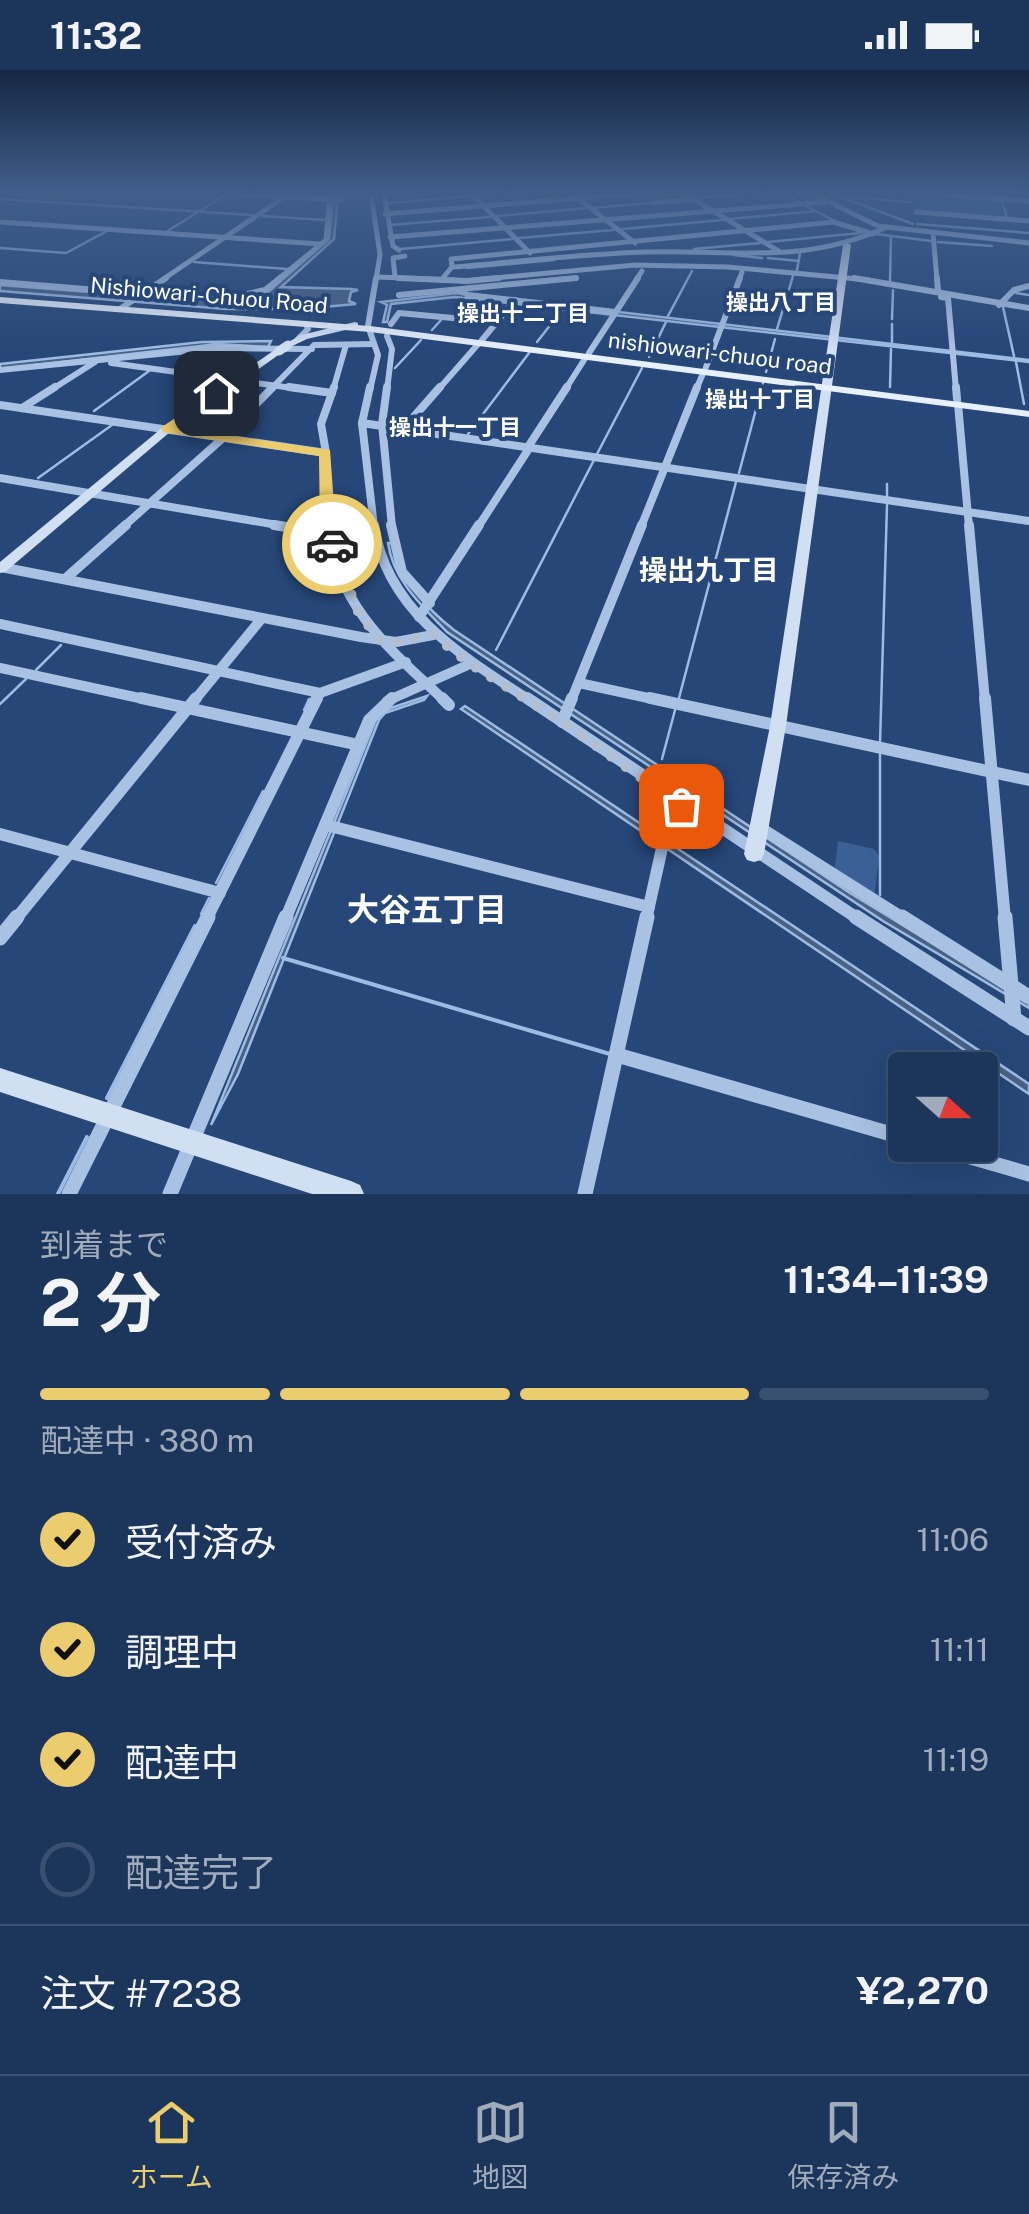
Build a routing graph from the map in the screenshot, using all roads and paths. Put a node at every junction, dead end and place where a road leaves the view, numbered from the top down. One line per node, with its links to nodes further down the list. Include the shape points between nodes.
1 (211, 245): 30 (street)
2 (318, 245): 30 (street, via 265,290 217,300)
3 (379, 245): 22 (street)
4 (392, 245): 23 (street, via 402,253 393,258)
5 (523, 245): 12 (street)
6 (593, 245): 12 (street)
7 (638, 245): 13 (street)
8 (770, 245): 14 (street)
9 (843, 245): 14 (street)
10 (847, 245): 24 (street)
11 (935, 245): 29 (street)
12 (528, 251): 16 (street); 18 (street, via 451,259)
13 (646, 252): 15 (street); 16 (street); 17 (street)
14 (780, 252): 15 (street)
15 (765, 256): 19 (street)
16 (538, 261): 18 (street)
17 (656, 265): 19 (street); 25 (street)
18 (452, 267): 25 (street)
19 (760, 269): 24 (street)
20 (642, 271): 21 (street); 28 (street); 38 (street)
21 (742, 272): 24 (street); 52 (street)
22 (378, 277): 23 (street); 43 (street)
23 (395, 277): 25 (street)
24 (842, 278): 29 (street); 33 (street); 55 (street)
25 (441, 280)
26 (0, 282): 30 (street)
27 (1029, 286): 35 (street)
28 (458, 289): 31 (street); 34 (street)
29 (938, 291): 35 (street)
30 (142, 294): 36 (street)
31 (398, 295)
32 (0, 298): 36 (main road, Nishiowari-Chuou Road)
33 (948, 298): 35 (street); 58 (street)
34 (514, 302): 38 (street); 39 (street)
35 (1003, 302): 37 (street)
36 (124, 306): 40 (main road, Nishiowari-Chuou Road); 42 (main road, Nishiowari-Chuou Road)
37 (1029, 308)
38 (614, 314): 50 (street)
39 (496, 322): 41 (street, via 399,313); 45 (street)
40 (306, 324): 42 (main road, Nishiowari-Chuou Road); 47 (street)
41 (390, 324)
42 (351, 326): 43 (main road, nishiowari-chuou road); 47 (street)
43 (369, 327): 45 (main road, nishiowari-chuou road); 46 (street)
44 (387, 336): 62 (street, via 392,349)
45 (481, 341): 50 (main road, nishiowari-chuou road); 63 (street)
46 (374, 344): 48 (street); 62 (street)
47 (288, 345): 54 (street)
48 (346, 345): 49 (street); 57 (street)
49 (313, 347): 51 (street, via 218,348); 56 (street)
50 (588, 355): 52 (main road, nishiowari-chuou road); 66 (street)
51 (93, 361): 53 (street); 54 (street); 60 (street)
52 (705, 369): 55 (main road, nishiowari-chuou road); 68 (street)
53 (2, 371)
54 (234, 380): 56 (street); 64 (street)
55 (828, 384): 58 (main road, nishiowari-chuou road); 70 (street)
56 (275, 386): 57 (street); 65 (street)
57 (329, 393): 67 (street)
58 (957, 402): 61 (main road, nishiowari-chuou road); 73 (street)
59 (0, 405): 60 (street)
60 (22, 408): 64 (street)
61 (1029, 411)
62 (372, 424): 63 (street); 76 (street); 76 (street, via 392,531)
63 (404, 428): 66 (street)
64 (166, 430): 65 (street); 71 (street)
65 (223, 438): 67 (street); 72 (street)
66 (529, 447): 68 (street); 79 (street)
67 (322, 453): 75 (street)
68 (665, 467): 70 (street); 89 (street)
69 (0, 478): 71 (street)
70 (812, 489): 73 (street); 94 (street)
71 (91, 493): 72 (street); 77 (street)
72 (150, 504): 75 (street); 78 (street)
73 (968, 512): 74 (street); 97 (street)
74 (1029, 521)
75 (322, 531): 83 (street)
76 (390, 554): 79 (street); 79 (street, via 387,574)
77 (0, 568): 78 (street)
78 (64, 579): 80 (street)
79 (424, 610): 82 (street)
80 (262, 618): 83 (street); 87 (street)
81 (0, 624): 87 (street)
82 (433, 635): 83 (street); 85 (street)
83 (375, 639): 84 (street)
84 (406, 662): 88 (street); 90 (street)
85 (470, 664): 88 (street); 93 (street)
86 (0, 668): 92 (street)
87 (218, 671): 90 (street); 92 (street)
88 (426, 683): 91 (street); 96 (street, via 378,707)
89 (580, 684): 93 (street); 94 (street)
90 (314, 691): 95 (street)
91 (449, 704)
92 (186, 710): 95 (street); 103 (street)
93 (566, 713): 99 (street)
94 (778, 726): 97 (street); 102 (street)
95 (299, 734): 96 (street); 104 (street)
96 (360, 745): 100 (street)
97 (994, 772): 98 (street); 108 (street)
98 (1029, 780)
99 (681, 806): 102 (street); 105 (street, via 664,843)
100 (333, 827): 105 (street); 114 (street)
101 (0, 834): 103 (street)
102 (757, 841): 108 (street); 108 (street)
103 (70, 852): 104 (street); 106 (street)
104 (220, 893): 112 (street)
105 (650, 907): 110 (street)
106 (0, 938)
107 (1029, 997): 108 (street)
108 (1013, 1003): 109 (street)
109 (1029, 1028)
110 (617, 1055): 113 (street); 120 (street)
111 (0, 1080): 112 (street)
112 (108, 1117): 114 (street); 117 (street)
113 (888, 1133)
114 (194, 1141): 118 (street); 119 (street)
115 (988, 1162): 116 (street)
116 (1029, 1174)
117 (70, 1194)
118 (170, 1194)
119 (352, 1194)
120 (585, 1194)

